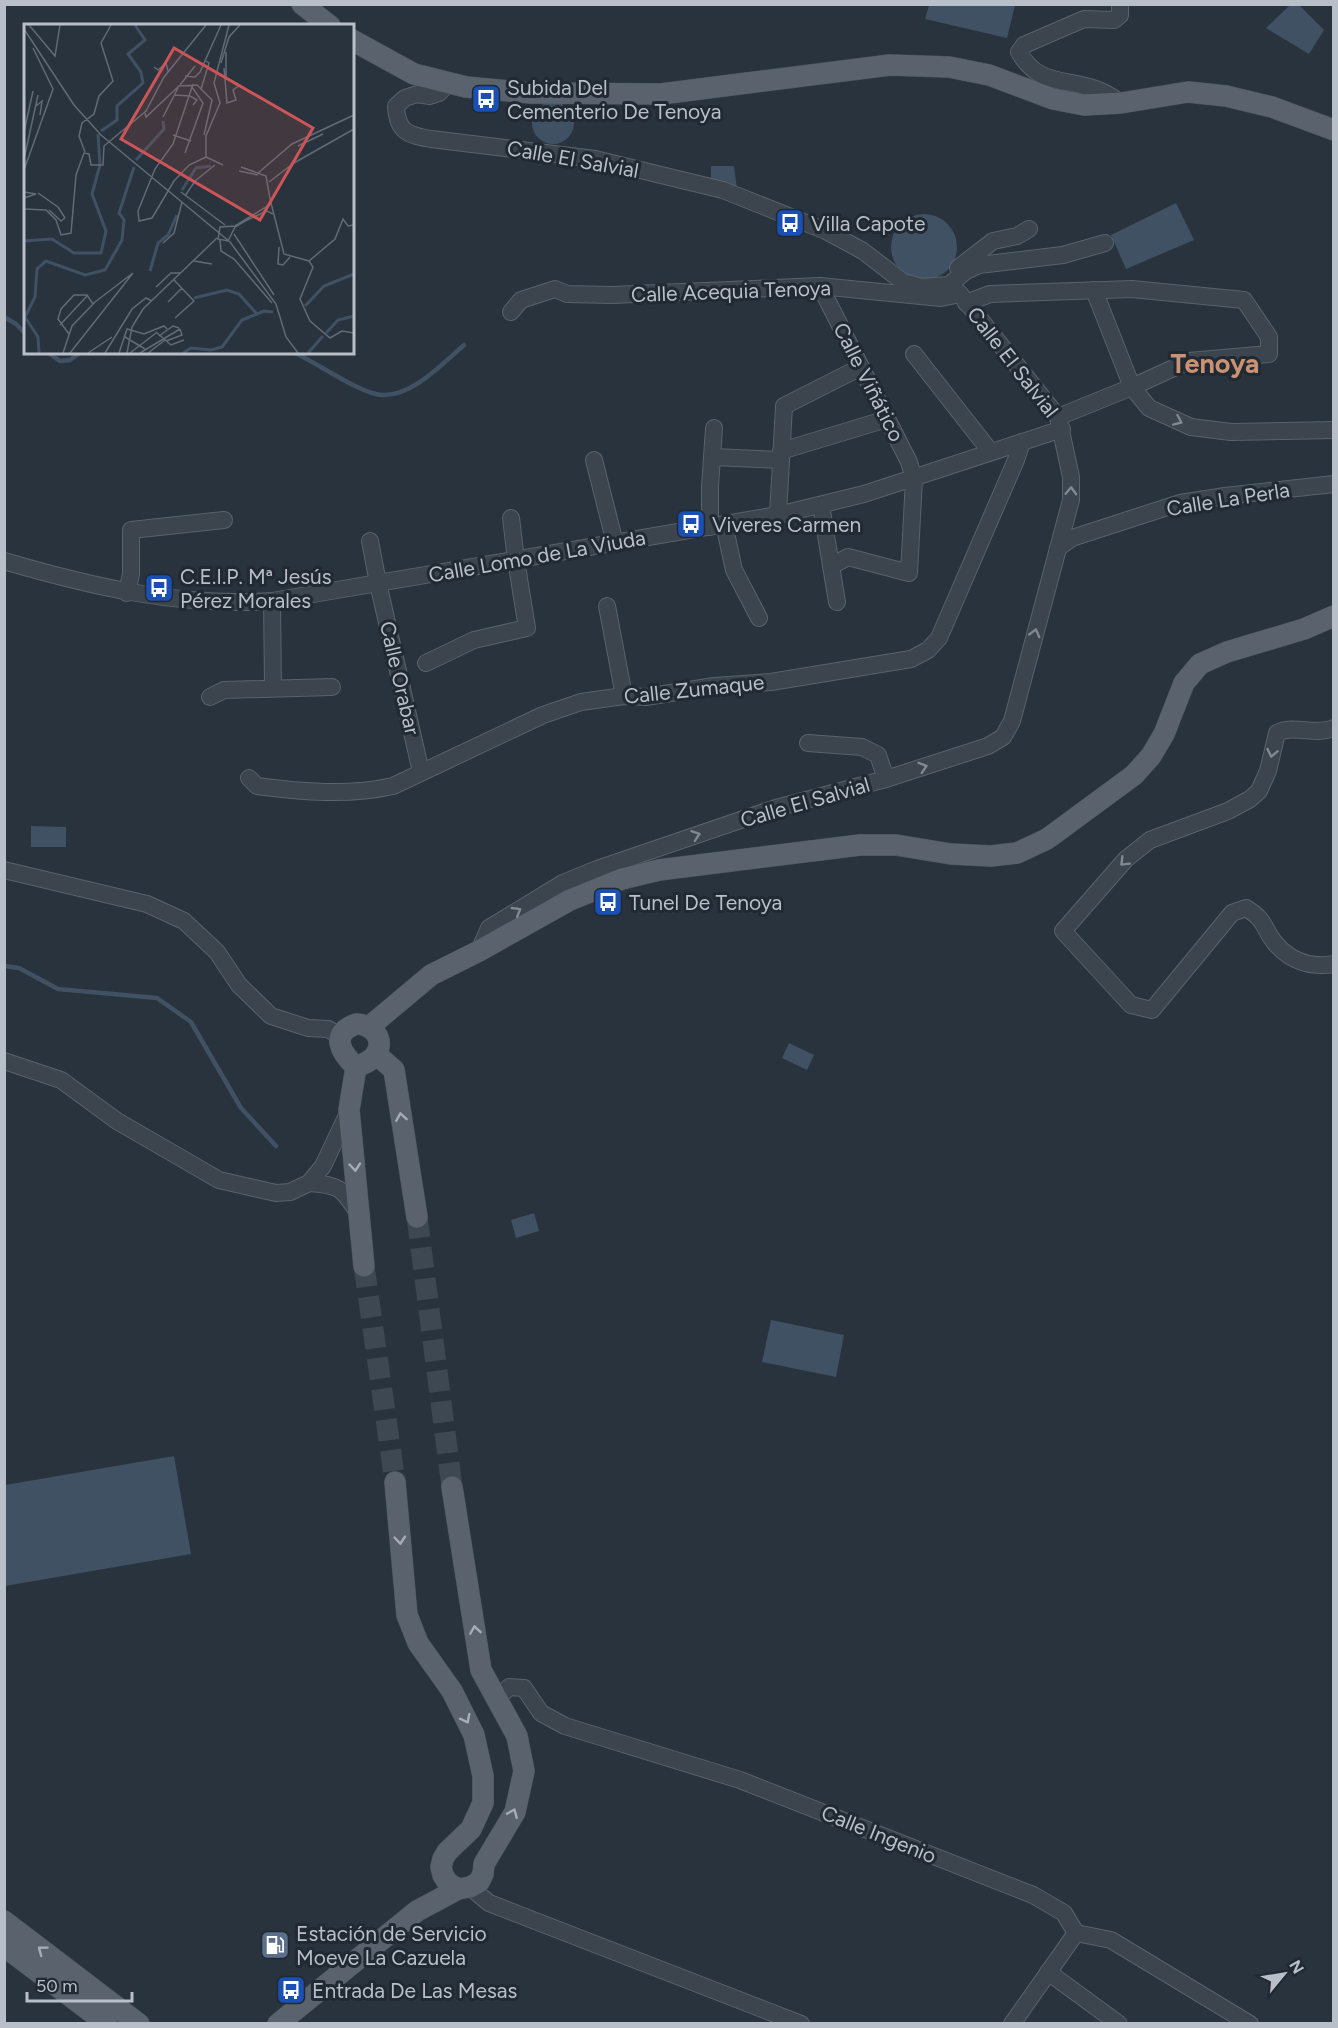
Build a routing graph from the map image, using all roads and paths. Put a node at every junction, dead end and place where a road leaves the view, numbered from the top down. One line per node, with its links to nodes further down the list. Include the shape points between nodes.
1 (303, 4): 3 (main road)
2 (1120, 4): 6 (street, via 1120,15 1114,20 1084,19 1024,45 1019,52 1026,65 1042,76 1100,91)
3 (328, 24)
4 (354, 41): 5 (main road, via 414,74)
5 (449, 83): 6 (main road, via 531,93 661,94 890,65 949,67 989,75 1053,99 1084,105); 12 (street, Calle El Salvial, via 439,93 417,94 396,106 403,129 412,136 431,139 595,159 723,190 826,231 863,251 903,282)
6 (1121, 103): 7 (main road, via 1188,92 1226,96 1272,107)
7 (1334, 130)
8 (1029, 229): 12 (street, via 993,241)
9 (1105, 243): 12 (street, via 1064,255 979,265 966,271)
10 (820, 286): 12 (street, Calle Acequia Tenoya, via 940,297); 13 (street, Calle Acequia Tenoya, via 612,295 567,294 555,289 521,300); 16 (street, Calle Viñático)
11 (1094, 290): 12 (street, Calle Acequia Tenoya); 14 (street, Calle Acequia Tenoya, via 1132,289 1244,300); 17 (street)
12 (953, 292): 19 (street, Calle El Salvial)
13 (511, 312)
14 (1269, 337): 17 (street, Calle Lomo de La Viuda, via 1269,354 1189,361)
15 (914, 354): 23 (street)
16 (861, 367): 18 (street, Calle Viñático); 24 (street, via 784,406)
17 (1132, 387): 19 (street, Calle Lomo de La Viuda); 21 (street, one-way to 21, via 1149,408 1191,427 1231,432)
18 (887, 419): 24 (street); 27 (street, Calle Viñático)
19 (1060, 423): 22 (street, Calle Lomo de La Viuda); 36 (street, Calle El Salvial, one-way to 19, via 1071,500 1071,477)
20 (714, 428): 25 (street)
21 (1334, 430)
22 (1022, 442): 23 (street, Calle Lomo de La Viuda); 50 (street, Calle Zumaque, via 939,638 928,650 911,659 771,682 646,697)
23 (990, 451): 27 (street, Calle Lomo de La Viuda)
24 (781, 456): 25 (street); 30 (street)
25 (712, 457): 33 (street)
26 (594, 460): 35 (street)
27 (914, 479): 29 (street, Calle Lomo de La Viuda); 39 (street, via 909,573 848,557)
28 (1334, 484): 36 (street, Calle La Perla, via 1180,503 1072,538)
29 (821, 505): 30 (street, Calle Lomo de La Viuda); 39 (street)
30 (778, 515): 33 (street, Calle Lomo de La Viuda)
31 (512, 518): 37 (street)
32 (224, 520): 41 (street, via 131,530)
33 (717, 525): 35 (street, Calle Lomo de La Viuda); 46 (street, via 734,570)
34 (370, 541): 40 (street, Calle Orabar)
35 (615, 543): 37 (street, Calle Lomo de La Viuda)
36 (1058, 548): 56 (street, Calle El Salvial, one-way to 36, via 988,746 1003,737 1012,721)
37 (516, 560): 40 (street, Calle Lomo de La Viuda); 47 (street, via 527,628 474,640)
38 (4, 561): 41 (street, Calle Lomo de La Viuda)
39 (831, 566): 43 (street)
40 (378, 583): 42 (street, Calle Lomo de La Viuda); 54 (street, Calle Orabar)
41 (127, 593): 42 (street, Calle Lomo de La Viuda, via 203,601)
42 (272, 601): 48 (street)
43 (837, 602)
44 (607, 606): 50 (street)
45 (1334, 616): 58 (main road, via 1200,664 1184,683 1156,749 1134,775 1047,839 1017,853 951,854 896,845 860,845 659,870 622,879 570,900)
46 (759, 618)
47 (426, 663)
48 (273, 687): 49 (street); 51 (street, via 224,690)
49 (332, 687)
50 (624, 696): 54 (street, Calle Zumaque, via 581,702 543,715)
51 (210, 697)
52 (1334, 728): 59 (street, one-way to 59, via 1317,732 1286,728 1277,733 1268,771 1250,800 1150,840 1126,859 1063,931 1131,1005 1152,1010 1232,913 1246,908 1260,916 1275,943 1295,960 1310,966)
53 (807, 743): 56 (street, via 862,747 878,755)
54 (421, 772): 55 (street, Calle Zumaque, via 393,786 322,793 257,786)
55 (249, 778)
56 (886, 779): 58 (street, Calle El Salvial, one-way to 56, via 489,928 563,883 776,808)
57 (4, 870): 61 (street, via 147,904 184,921 217,952 239,985 271,1016 308,1028 328,1029)
58 (479, 951): 60 (main road, via 431,975)
59 (1334, 964)
60 (369, 1026): 61 (main road, via 356,1024); 62 (main road, via 379,1042)
61 (341, 1036): 64 (main road, via 343,1055)
62 (376, 1054): 64 (main road); 68 (main road, one-way to 62, via 394,1070)
63 (4, 1061): 66 (street, via 61,1080 117,1121 219,1180 276,1193 290,1192)
64 (356, 1067): 65 (main road)
65 (349, 1110): 66 (street, via 323,1166); 67 (main road, one-way to 67)
66 (309, 1183): 67 (street, via 333,1185 347,1196)
67 (359, 1214): 69 (main road)
68 (417, 1217)
69 (364, 1266)
70 (394, 1482): 73 (main road, one-way to 73, via 407,1615 418,1643 452,1691 474,1734 483,1776 483,1803 471,1828)
71 (452, 1487): 72 (main road, one-way to 71, via 481,1670)
72 (497, 1699): 74 (main road, one-way to 72, via 515,1812 524,1771 517,1736); 77 (street, Calle Ingenio, via 509,1687 524,1688 541,1713 565,1726 740,1780 1033,1895 1064,1913)
73 (453, 1847): 74 (main road, via 469,1846 482,1856); 75 (main road, via 441,1867)
74 (484, 1864): 75 (main road, via 478,1882)
75 (457, 1884): 82 (main road, via 417,1911); 83 (street, via 489,1903)
76 (4, 1921): 81 (main road, one-way to 76)
77 (1076, 1933): 79 (street); 86 (street, via 1111,1940)
78 (4, 1946): 80 (main road)
79 (1048, 1972): 84 (street); 85 (street)
80 (107, 2024)
81 (139, 2024)
82 (278, 2024)
83 (801, 2024)
84 (1012, 2024)
85 (1119, 2024)
86 (1250, 2024)

